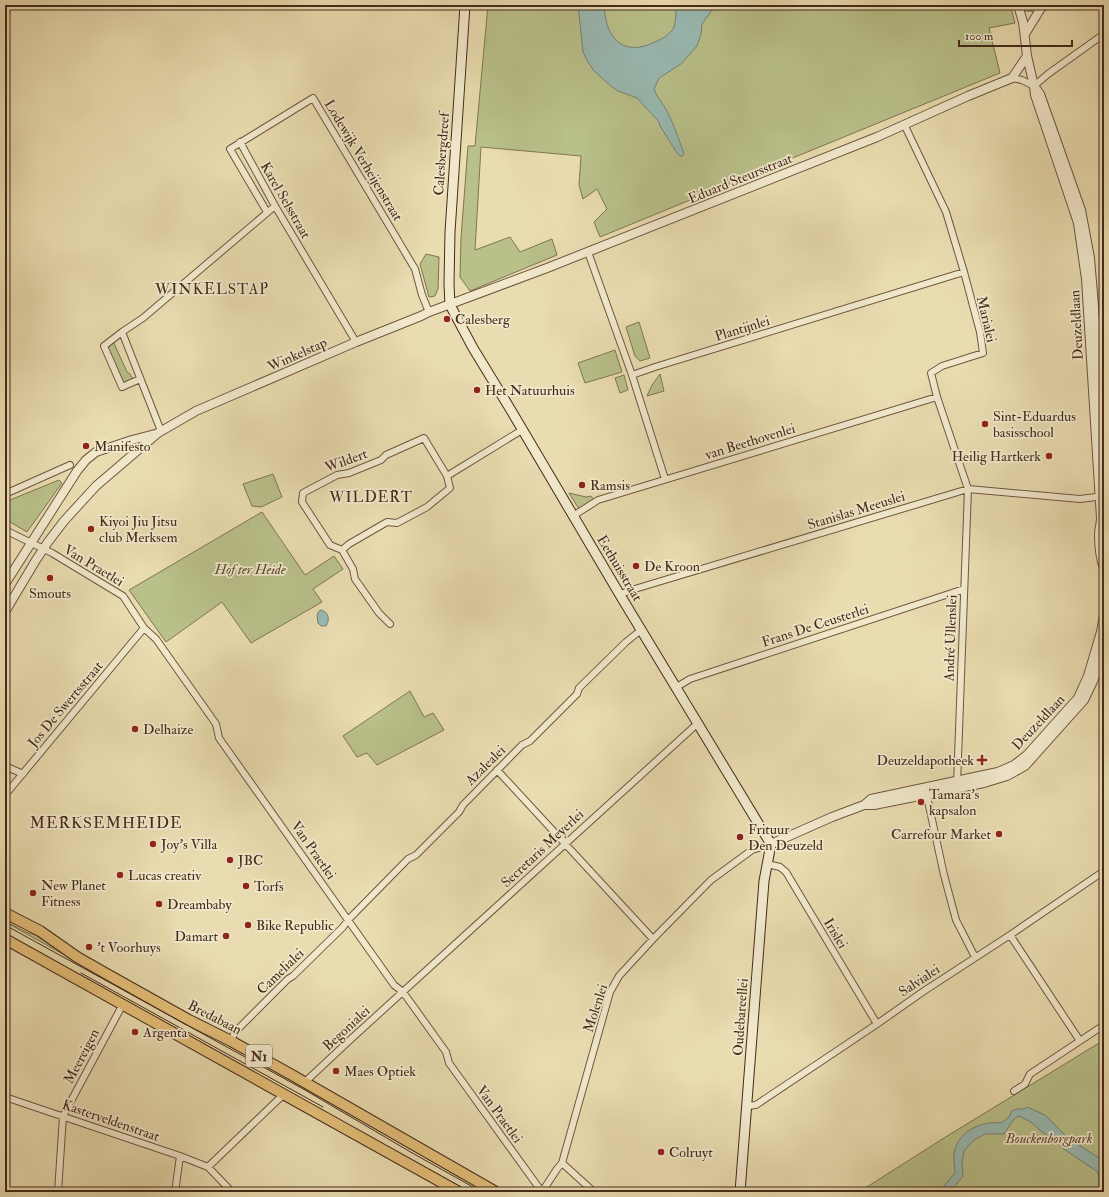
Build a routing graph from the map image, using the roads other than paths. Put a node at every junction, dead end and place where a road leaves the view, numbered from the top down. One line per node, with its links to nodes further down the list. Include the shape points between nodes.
1 (465, 5): 16 (main road, Calesbergdreef, via 450,232)
2 (1018, 6): 3 (street); 4 (street, Deuzeldlaan)
3 (1043, 7): 4 (street)
4 (1024, 34): 6 (street, Deuzeldlaan)
5 (1104, 34): 8 (street)
6 (1027, 56): 7 (street); 8 (street, Deuzeldlaan)
7 (1012, 78): 8 (street); 9 (street, Eduard Steursstraat)
8 (1034, 86): 11 (street, Deuzeldlaan, via 1034,95)
9 (904, 124): 14 (street, Eduard Steursstraat); 15 (street, Marialei, via 946,212)
10 (240, 142): 12 (street, Karel Selsstraat); 13 (street, Karel Selsstraat, via 230,149); 17 (street, Lodewijk Verheijenstraat, via 313,98 415,269)
11 (1072, 195): 27 (street, Deuzeldlaan, via 1081,210 1090,264); 31 (street, Deuzeldlaan, via 1086,280)
12 (275, 206): 13 (street); 19 (street, Karel Selsstraat)
13 (267, 212): 18 (street, via 143,318)
14 (588, 252): 16 (street, Eduard Steursstraat); 20 (street)
15 (964, 272): 20 (street, Plantijnlei); 22 (street, Marialei, via 983,353 942,366 931,373)
16 (450, 305): 17 (street, Winkelstap); 23 (main road, Eethuisstraat)
17 (429, 312): 19 (street, Winkelstap)
18 (122, 332): 21 (street); 21 (street, via 104,346 122,387)
19 (356, 342): 24 (street, Winkelstap, via 196,411)
20 (632, 375): 28 (street)
21 (140, 379): 24 (street)
22 (937, 397): 28 (street, van Beethovenlei); 29 (street, Marialei)
23 (522, 430): 26 (street); 32 (main road, Eethuisstraat)
24 (159, 432): 34 (street, Winkelstap, via 96,452 86,460); 36 (street, Winkelstap, via 96,486)
25 (70, 465): 30 (street)
26 (447, 476): 37 (street, via 450,488 427,507 397,523 387,522); 37 (street, Wildert, via 424,438 386,455 381,460 337,475 303,493 302,502 330,545)
27 (1104, 476)
28 (665, 479): 32 (street, van Beethovenlei, via 598,500)
29 (968, 489): 31 (street, Stanislas Meeuslei, via 1080,499); 40 (street, André Ullenslei); 41 (street, Stanislas Meeuslei)
30 (5, 494)
31 (1102, 497): 35 (street, Deuzeldlaan, via 1099,533)
32 (573, 516): 41 (main road, Eethuisstraat)
33 (5, 530): 34 (street)
34 (31, 543): 36 (street, Van Praetlei); 39 (street, Winkelstap)
35 (1102, 548): 38 (street, Deuzeldlaan)
36 (43, 549): 42 (street, Winkelstap); 45 (street, Van Praetlei, via 123,596)
37 (342, 550): 44 (street, Wildert, via 353,569 355,579)
38 (1104, 568)
39 (5, 584)
40 (964, 589): 49 (street, Frans De Ceusterlei, via 690,679); 54 (street, André Ullenslei)
41 (620, 595): 46 (main road, Eethuisstraat)
42 (5, 612)
43 (1104, 615): 47 (street, Deuzeldlaan)
44 (390, 624)
45 (144, 628): 53 (street, Jos De Swertsstraat); 62 (street, Van Praetlei, via 156,639 216,724 219,738)
46 (641, 630): 49 (main road, Eethuisstraat); 52 (street, Azalealei, via 579,688 577,694 530,741 522,744)
47 (1103, 632): 54 (street, Deuzeldlaan, via 1078,698 1026,755 1014,765 998,772)
48 (1104, 643): 54 (street, Deuzeldlaan, via 1094,679 1084,700 1025,766 1007,776 984,783)
49 (675, 688): 50 (main road, Eethuisstraat)
50 (697, 724): 57 (street, Secretaris Meyerlei); 58 (main road, Eethuisstraat)
51 (5, 766): 53 (street)
52 (497, 770): 57 (street); 62 (street, Azalealei, via 463,804 459,812)
53 (23, 774): 56 (street, Jos De Swertsstraat)
54 (957, 785): 55 (street, Deuzeldlaan)
55 (926, 791): 58 (street, Deuzeldlaan, via 871,799 864,805); 66 (street, via 956,920)
56 (5, 795)
57 (565, 844): 65 (street); 67 (street, Secretaris Meyerlei)
58 (771, 844): 59 (main road, Oudebareellei); 65 (street, Molenlei, via 752,850 711,880)
59 (767, 864): 69 (street, Irislei, via 780,867 786,872); 77 (main road, Oudebareellei)
60 (1104, 871): 63 (street, Salvialei)
61 (5, 913): 71 (main road, Bredabaan / N1, via 40,931 105,973)
62 (348, 920): 67 (street, Van Praetlei, via 394,984); 71 (street, Camelialei, via 235,1032)
63 (1010, 935): 66 (street, Salvialei); 72 (street)
64 (5, 939): 68 (main road, N1)
65 (653, 939): 80 (street, Molenlei, via 619,976 610,992)
66 (976, 957): 69 (street, Salvialei)
67 (403, 992): 73 (street, Begonialei); 87 (street, Van Praetlei, via 446,1052 449,1063)
68 (123, 1004): 75 (main road, N1); 78 (street, Meereigen)
69 (877, 1024): 77 (street, Salvialei, via 756,1105)
70 (1104, 1025): 72 (street)
71 (231, 1041): 73 (main road, Bredabaan / N1)
72 (1080, 1041): 74 (street, via 1030,1074 1025,1084)
73 (305, 1082): 86 (main road, Bredabaan / N1)
74 (1014, 1091)
75 (284, 1094): 81 (street); 85 (main road, N1)
76 (5, 1097): 78 (street, Kasterveldenstraat)
77 (748, 1106): 89 (main road, Oudebareellei)
78 (62, 1116): 79 (street, Kasterveldenstraat); 82 (street, Meereigen)
79 (180, 1156): 81 (street, Kasterveldenstraat); 83 (street)
80 (562, 1163): 87 (street, Molenlei); 88 (street)
81 (208, 1167): 84 (street)
82 (58, 1192)
83 (176, 1192)
84 (232, 1192)
85 (459, 1192)
86 (496, 1192)
87 (542, 1192)
88 (594, 1192)
89 (740, 1192)

